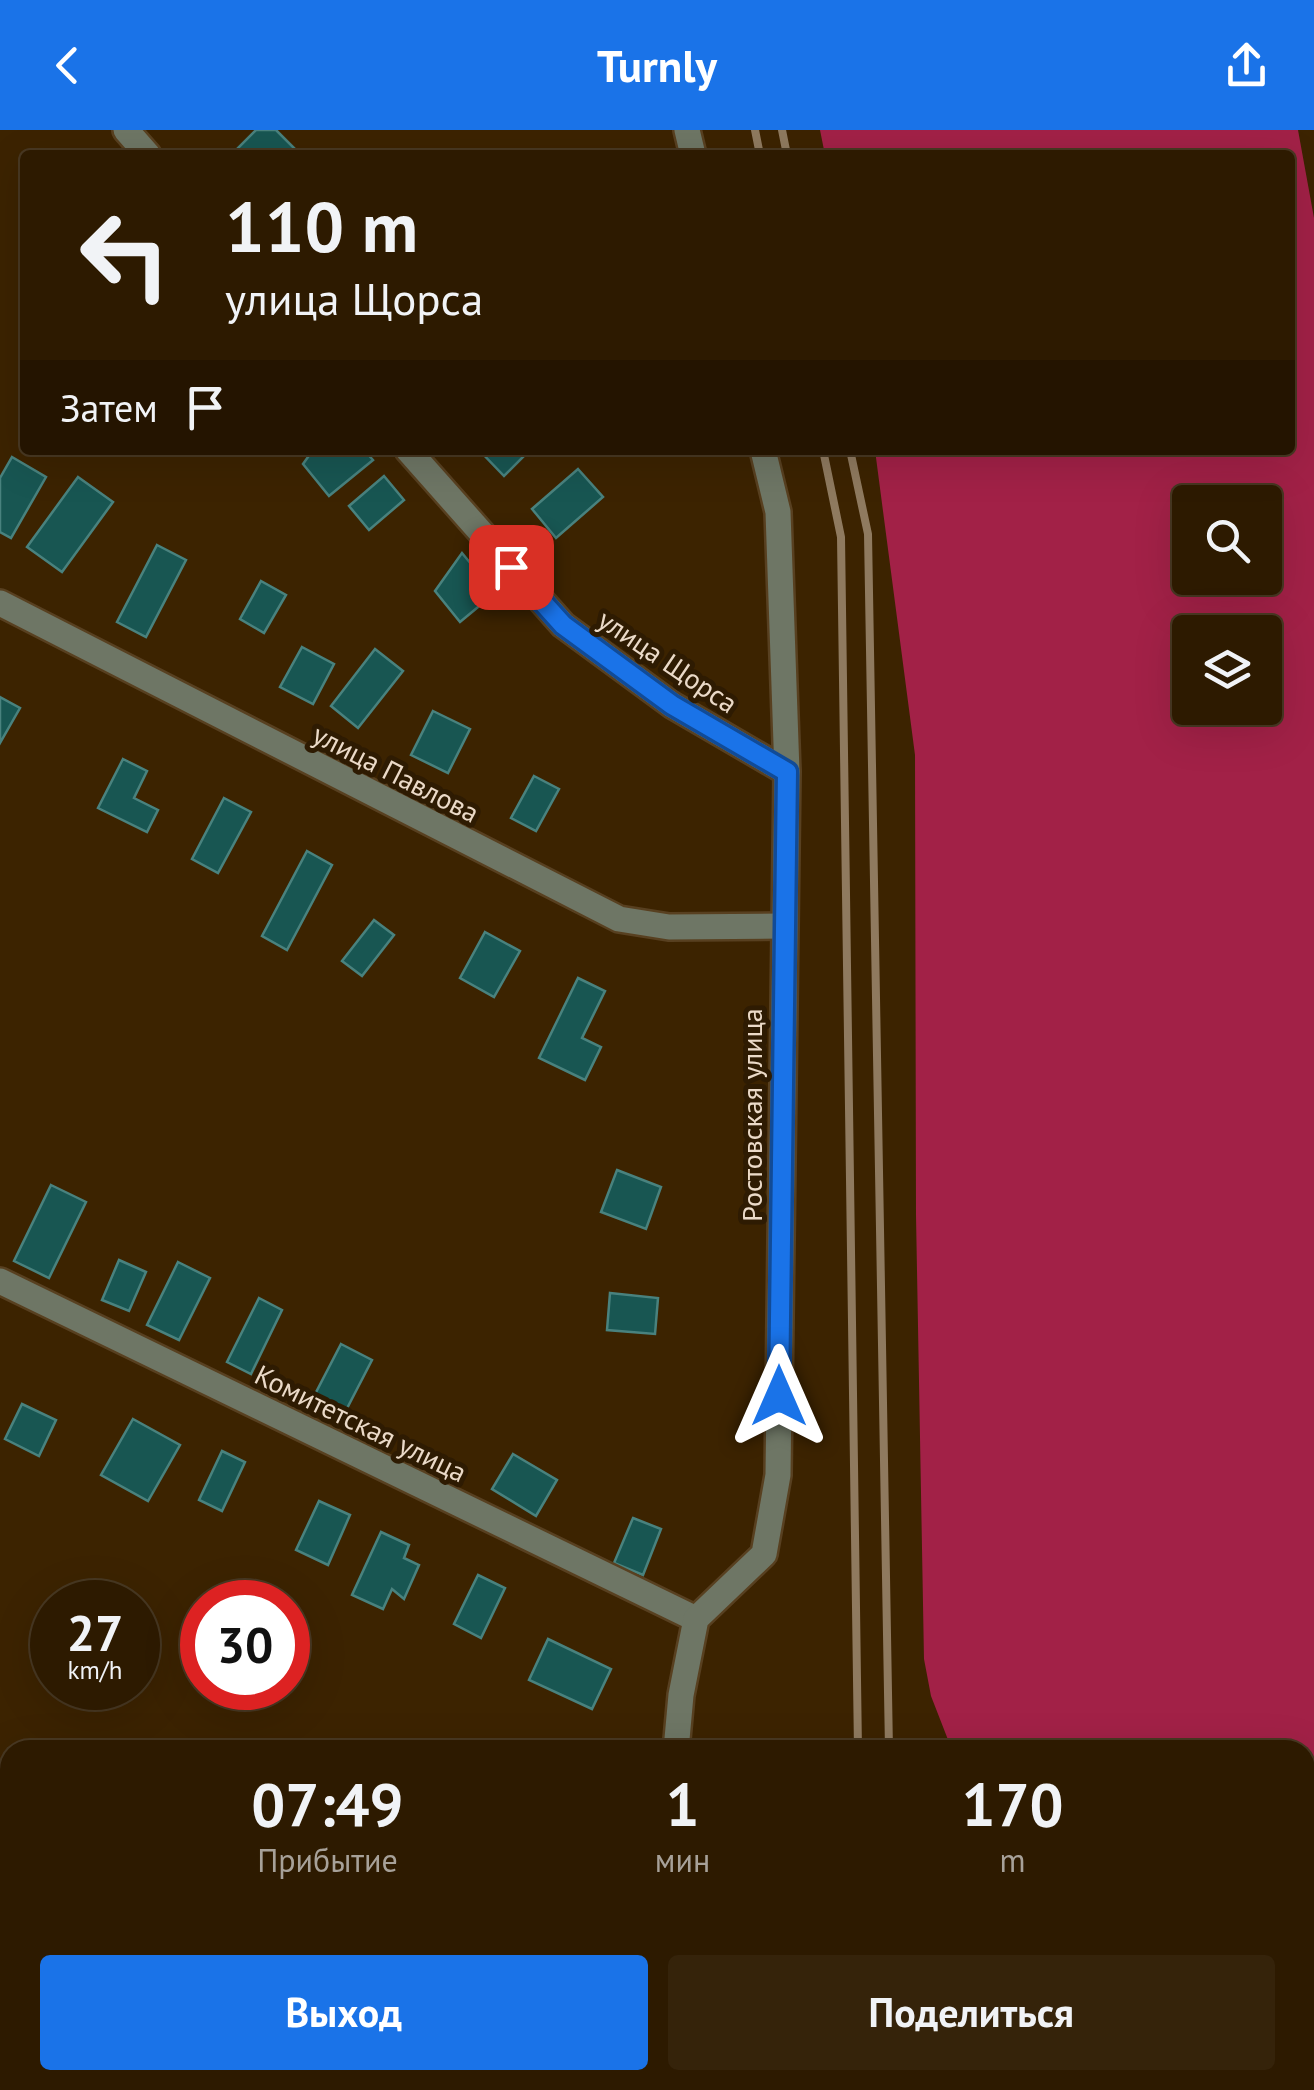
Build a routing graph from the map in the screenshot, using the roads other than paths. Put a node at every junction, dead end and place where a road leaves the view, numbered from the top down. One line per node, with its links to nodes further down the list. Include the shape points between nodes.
1 (126, 130): 2 (street)
2 (144, 150)
3 (412, 455): 6 (street, улица Щорса, via 563,625 672,705)
4 (764, 455): 6 (street, Ростовская улица, via 778,512)
5 (0, 603): 7 (street, улица Павлова, via 619,919 670,927)
6 (787, 772): 7 (street, Ростовская улица)
7 (783, 926): 9 (street, Ростовская улица, via 778,1474 764,1554)
8 (0, 1281): 9 (street, Комитетская улица)
9 (696, 1619): 10 (street)
10 (677, 1740)

